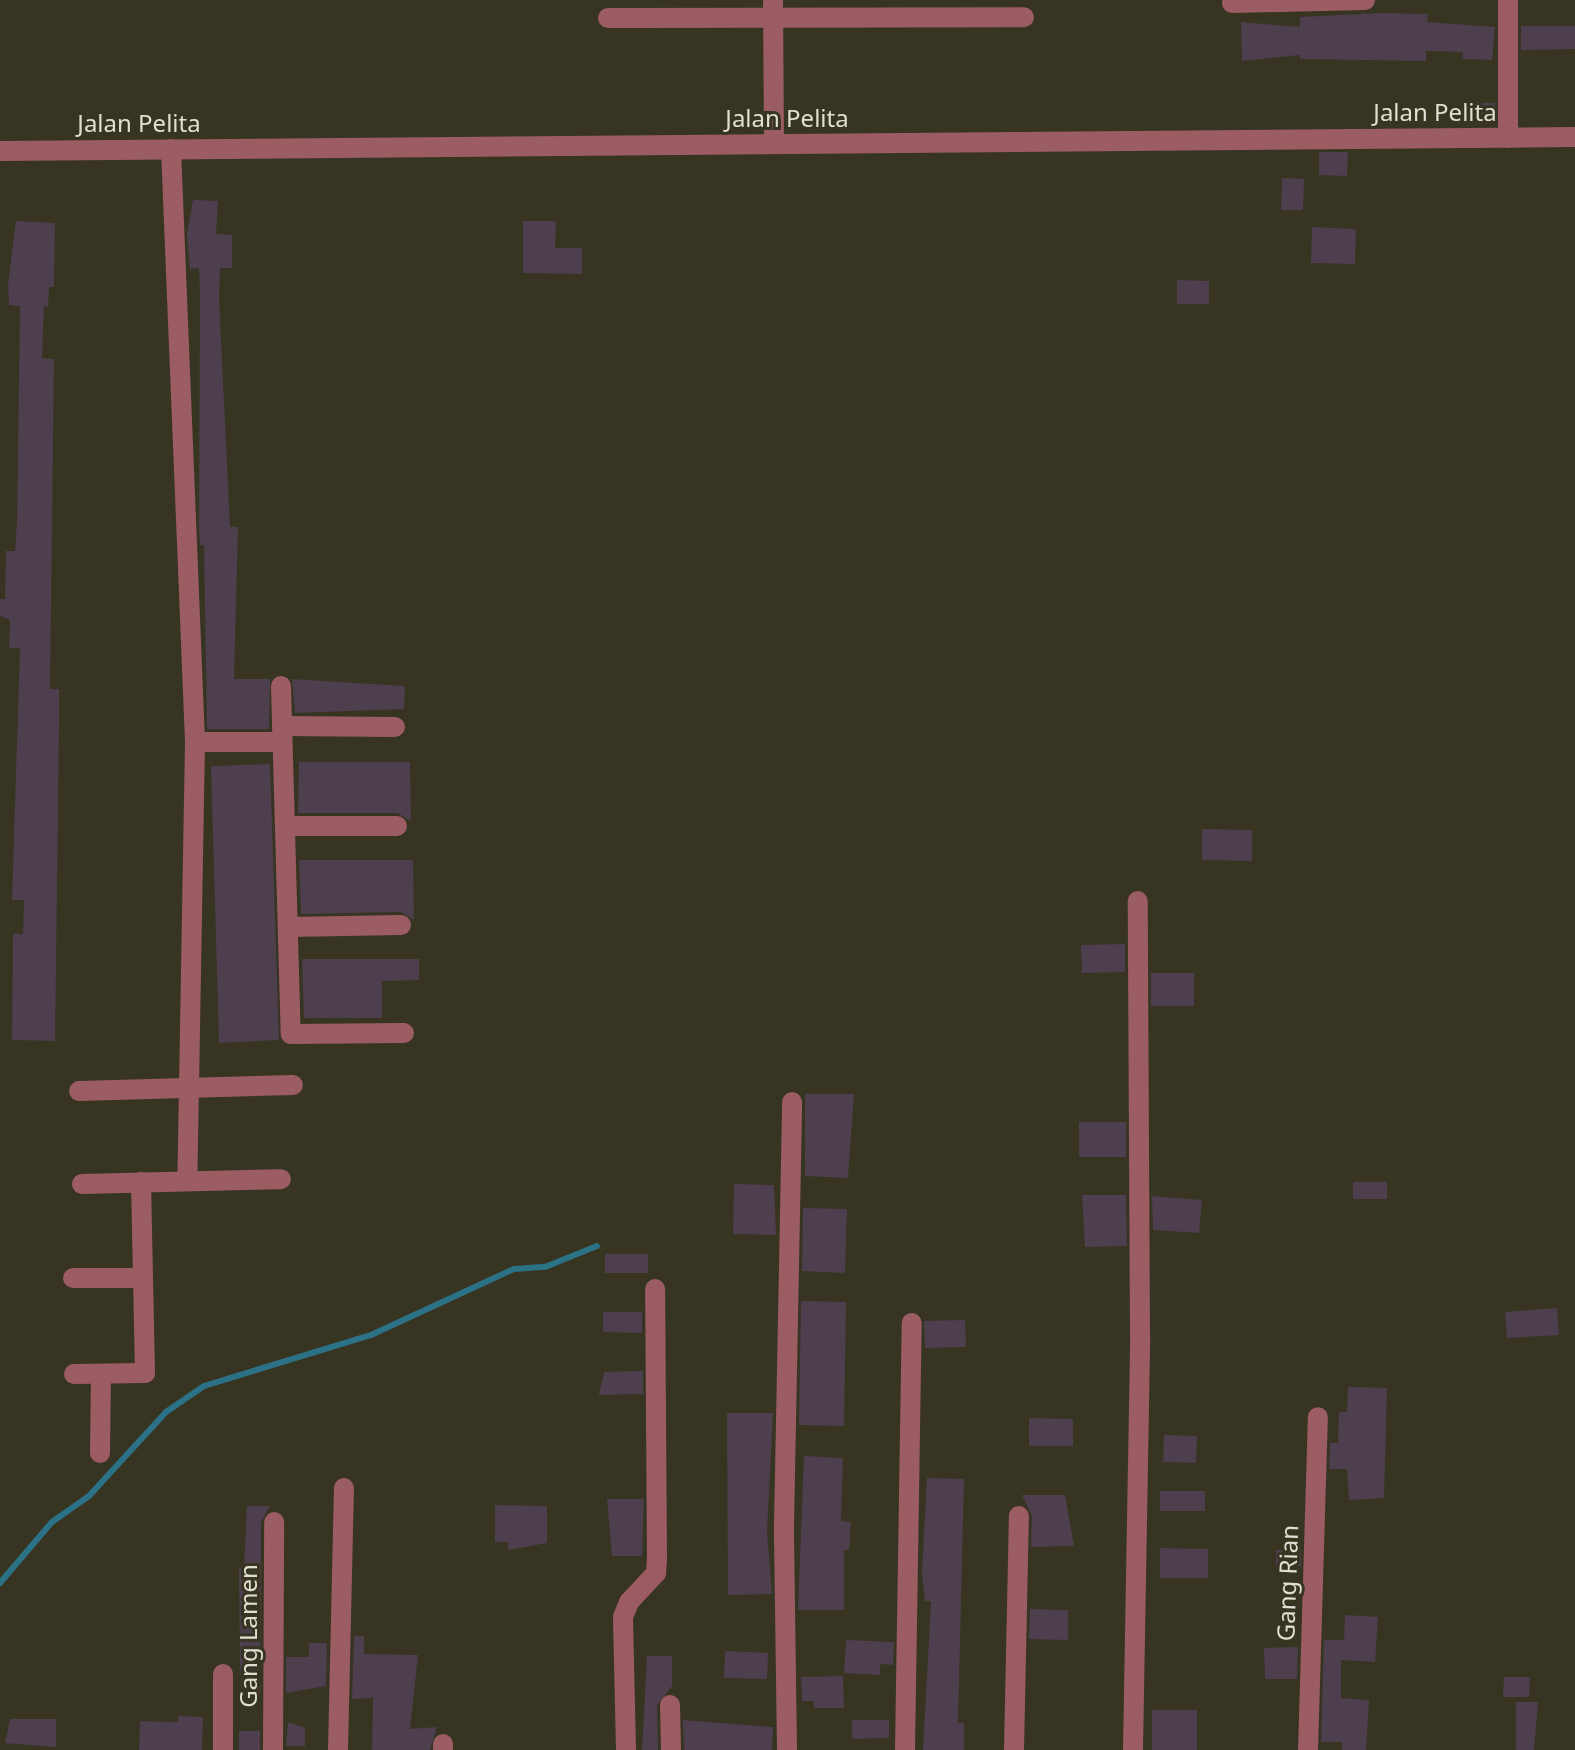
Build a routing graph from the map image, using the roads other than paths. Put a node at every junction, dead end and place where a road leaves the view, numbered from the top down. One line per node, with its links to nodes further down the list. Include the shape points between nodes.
1 (1365, 0): 3 (street)
2 (1508, 0): 8 (street)
3 (1232, 3)
4 (773, 10): 5 (street); 6 (street); 9 (street)
5 (1024, 17)
6 (608, 18)
7 (1575, 137): 8 (street, Jalan Pelita)
8 (1508, 138): 9 (street, Jalan Pelita)
9 (774, 144): 10 (street, Jalan Pelita)
10 (171, 149): 11 (street, Jalan Pelita); 15 (street)
11 (0, 151)
12 (281, 686): 14 (street)
13 (395, 727): 14 (street)
14 (282, 734): 15 (street); 16 (street)
15 (195, 742): 23 (street)
16 (285, 826): 17 (street); 20 (street)
17 (397, 826)
18 (1138, 901): 51 (street, via 1140,1336)
19 (401, 925): 20 (street)
20 (288, 927): 21 (street, via 291,1034)
21 (404, 1033)
22 (293, 1085): 23 (street)
23 (188, 1088): 24 (street); 27 (street)
24 (79, 1091)
25 (792, 1102): 48 (street, via 784,1526)
26 (281, 1179): 27 (street)
27 (187, 1181): 28 (street)
28 (141, 1182): 29 (street); 31 (street)
29 (82, 1184)
30 (73, 1278): 31 (street)
31 (143, 1278): 35 (street, via 145,1373)
32 (655, 1289): 46 (street, via 657,1558 656,1573 629,1602 623,1617)
33 (912, 1323): 49 (street)
34 (74, 1374): 35 (street)
35 (101, 1374): 37 (street)
36 (1318, 1417): 52 (street, Gang Rian)
37 (100, 1453)
38 (344, 1488): 45 (street)
39 (1019, 1516): 50 (street)
40 (274, 1522): 44 (street, Gang Lamen)
41 (223, 1674): 43 (street)
42 (670, 1705): 47 (street)
43 (223, 1750)
44 (273, 1750)
45 (338, 1750)
46 (626, 1750)
47 (671, 1750)
48 (787, 1750)
49 (905, 1750)
50 (1014, 1750)
51 (1133, 1750)
52 (1308, 1750)

